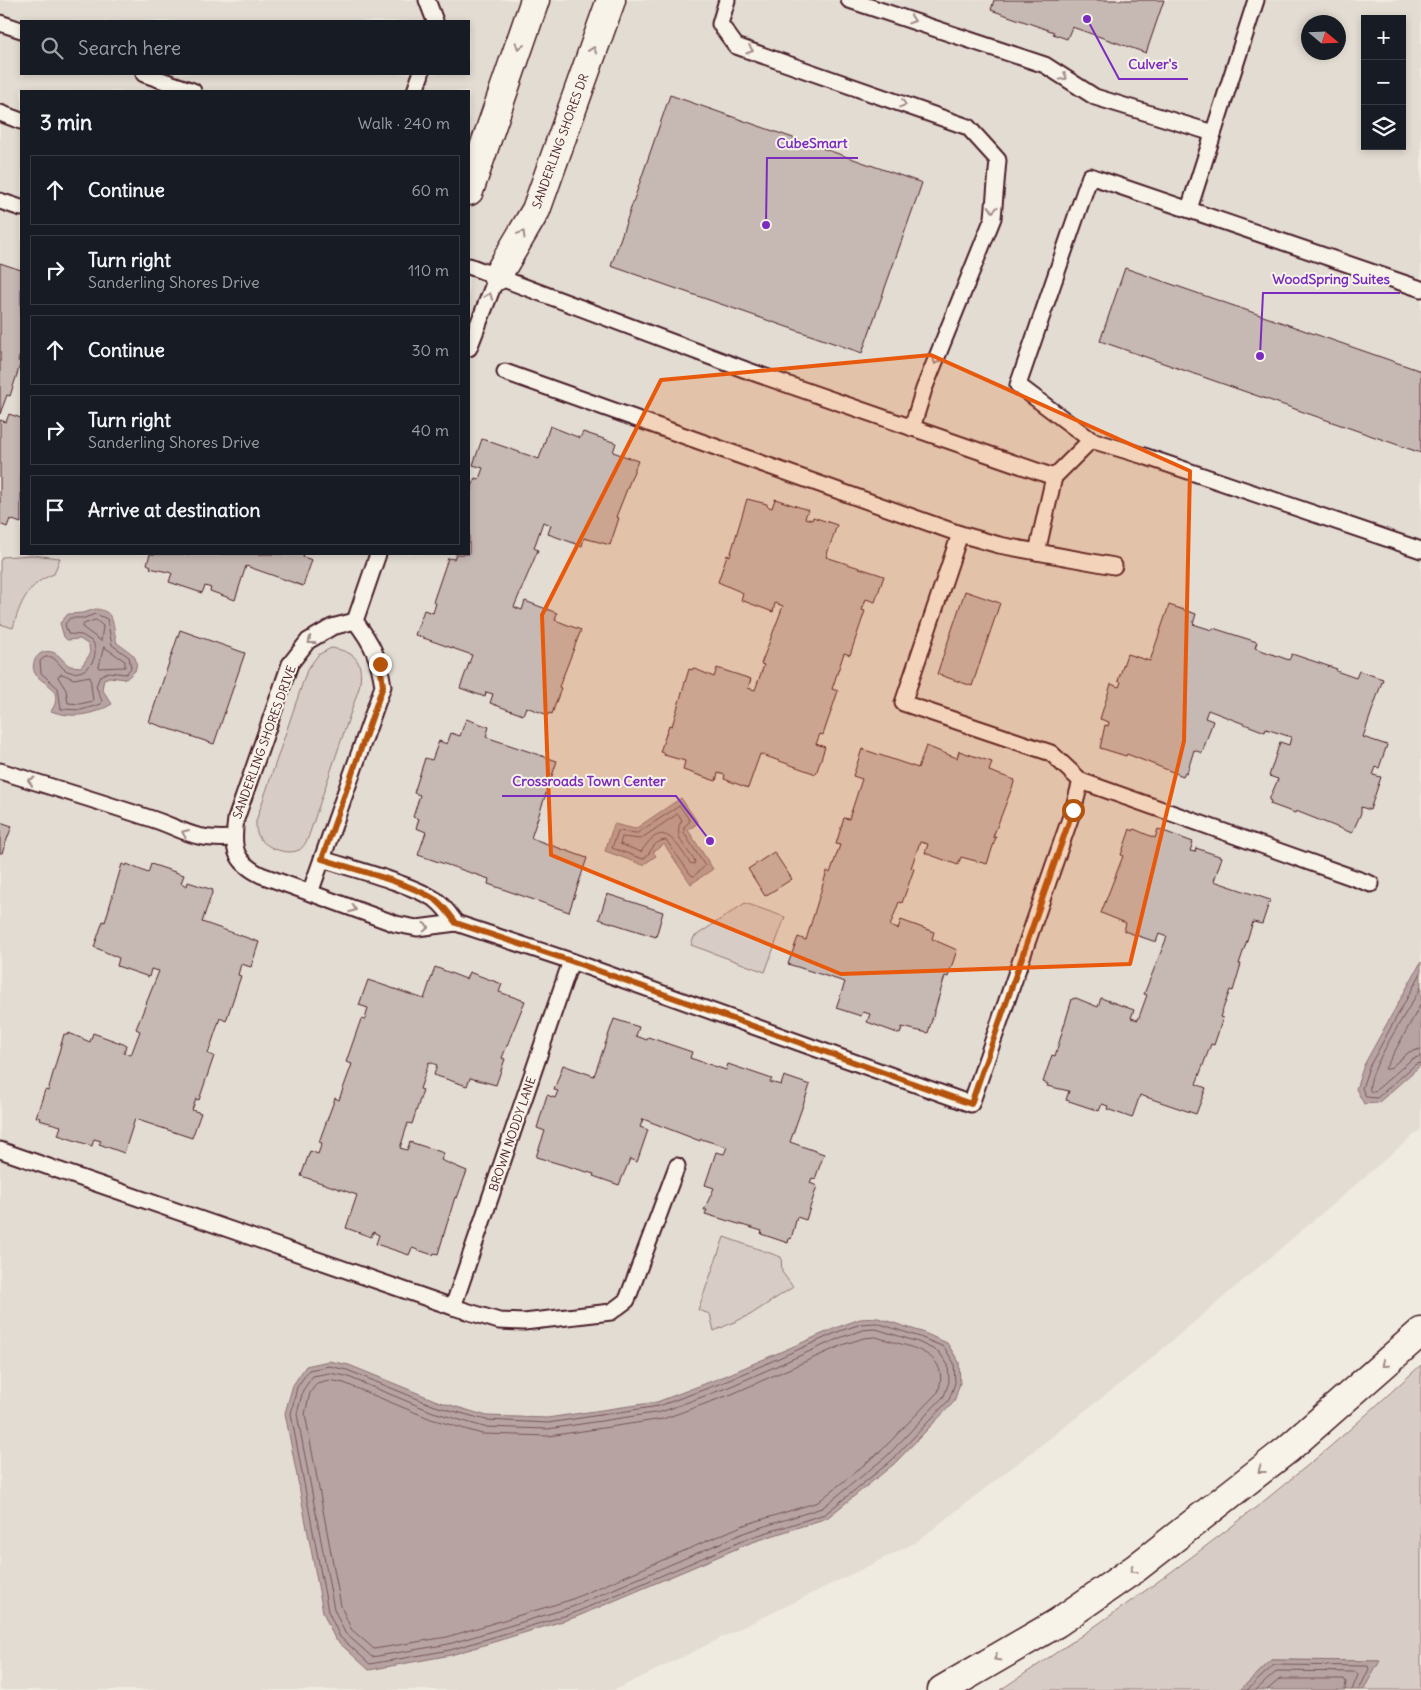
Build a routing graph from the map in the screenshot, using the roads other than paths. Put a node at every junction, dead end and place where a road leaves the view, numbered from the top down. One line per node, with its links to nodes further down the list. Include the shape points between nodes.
1 (427, 0): 7 (lane)
2 (535, 0): 17 (main road, one-way to 17)
3 (611, 0): 22 (main road, SANDERLING SHORES DR, one-way to 3, via 536,210)
4 (727, 0): 26 (lane, one-way to 26, via 720,24 736,46 968,126 998,160 993,218 924,389)
5 (849, 0): 16 (lane, one-way to 16, via 1036,62 1096,97)
6 (1256, 0): 16 (lane)
7 (435, 20)
8 (0, 22): 9 (lane)
9 (20, 30)
10 (147, 75): 12 (lane)
11 (421, 75): 13 (lane)
12 (190, 90)
13 (415, 90)
14 (0, 114): 15 (lane)
15 (20, 121)
16 (1213, 133): 20 (lane)
17 (470, 188)
18 (0, 201): 19 (lane)
19 (20, 208)
20 (1189, 209): 23 (lane); 27 (lane, via 1090,176 1018,385)
21 (470, 266): 22 (lane)
22 (497, 276): 24 (lane, one-way to 22); 26 (lane, via 746,370)
23 (1421, 289)
24 (470, 345)
25 (505, 372): 29 (lane)
26 (912, 428): 28 (lane)
27 (1091, 440): 28 (lane); 30 (lane)
28 (1054, 477): 31 (lane)
29 (960, 534): 31 (lane); 36 (lane, via 903,703 1051,754)
30 (1421, 550)
31 (1037, 552): 33 (lane)
32 (378, 555): 34 (lane)
33 (1114, 566)
34 (355, 622): 37 (lane, SANDERLING SHORES DRIVE, one-way to 37, via 332,627 308,641 290,664 236,819); 38 (lane, via 370,641 380,664 383,686)
35 (0, 771): 37 (lane, one-way to 35, via 193,836 150,818)
36 (1080, 781): 39 (lane); 42 (lane, via 1073,810 971,1104)
37 (233, 838): 40 (lane, via 239,858 254,872)
38 (322, 859): 40 (lane); 41 (lane, via 435,900)
39 (1371, 884)
40 (310, 893): 41 (lane, one-way to 41, via 396,924 417,928)
41 (456, 923): 42 (lane)
42 (571, 961): 45 (lane, BROWN NODDY LANE)
43 (0, 1150): 45 (lane)
44 (677, 1166): 45 (lane, via 627,1300 611,1312 524,1322 500,1321)
45 (453, 1307)
46 (1421, 1332): 47 (main road, one-way to 47, via 1288,1449 1136,1568 1057,1623)
47 (942, 1690)

